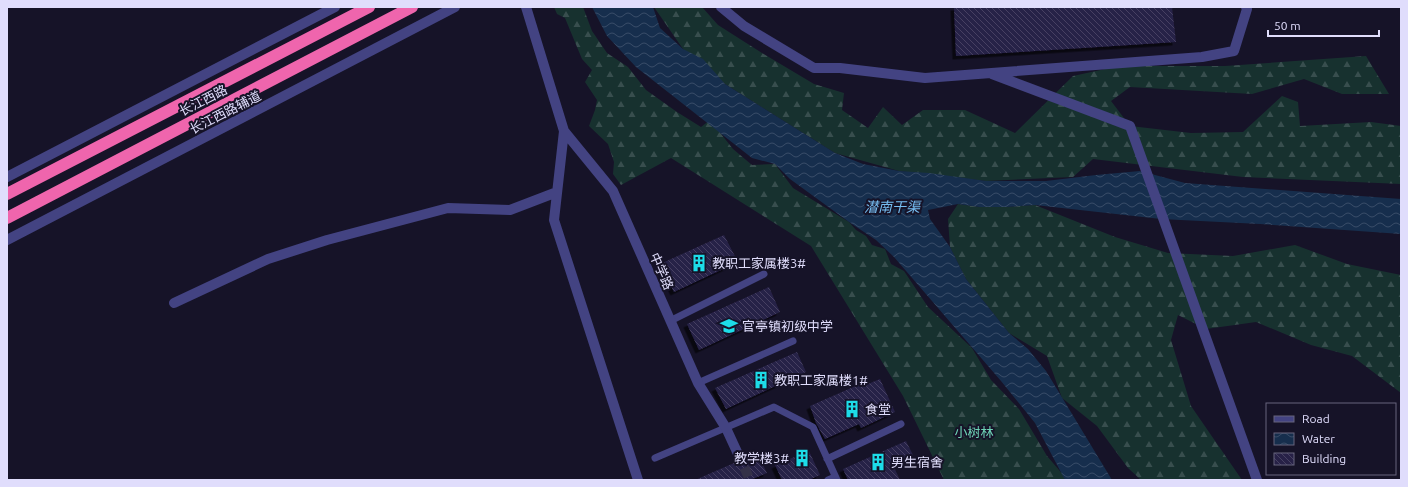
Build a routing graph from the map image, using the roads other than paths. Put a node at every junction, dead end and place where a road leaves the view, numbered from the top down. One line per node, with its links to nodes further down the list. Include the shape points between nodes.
1 (335, 7): 10 (street)
2 (369, 7): 12 (highway, 长江西路)
3 (412, 7): 13 (highway, 长江西路)
4 (455, 7): 14 (street, 长江西路辅道)
5 (526, 7): 9 (street)
6 (722, 7): 8 (street, via 744,26 814,68 840,68 925,78)
7 (1246, 7): 8 (street, via 1234,51 1202,57)
8 (989, 73): 27 (street, via 1130,126)
9 (564, 131): 11 (street); 17 (street, 中学路, via 613,191)
10 (7, 177)
11 (557, 192): 16 (street, via 510,210 448,208 327,240 268,259); 25 (street, via 554,220)
12 (7, 194)
13 (7, 218)
14 (7, 240)
15 (764, 274): 17 (lane)
16 (174, 303)
17 (670, 320): 19 (street, 中学路)
18 (793, 341): 19 (lane)
19 (698, 383): 21 (street, 中学路, via 726,428)
20 (901, 424): 23 (lane)
21 (738, 454)
22 (654, 458): 23 (lane, via 774,408 813,427)
23 (827, 459): 24 (lane)
24 (836, 478): 26 (lane)
25 (638, 480)
26 (828, 480)
27 (1257, 480)

